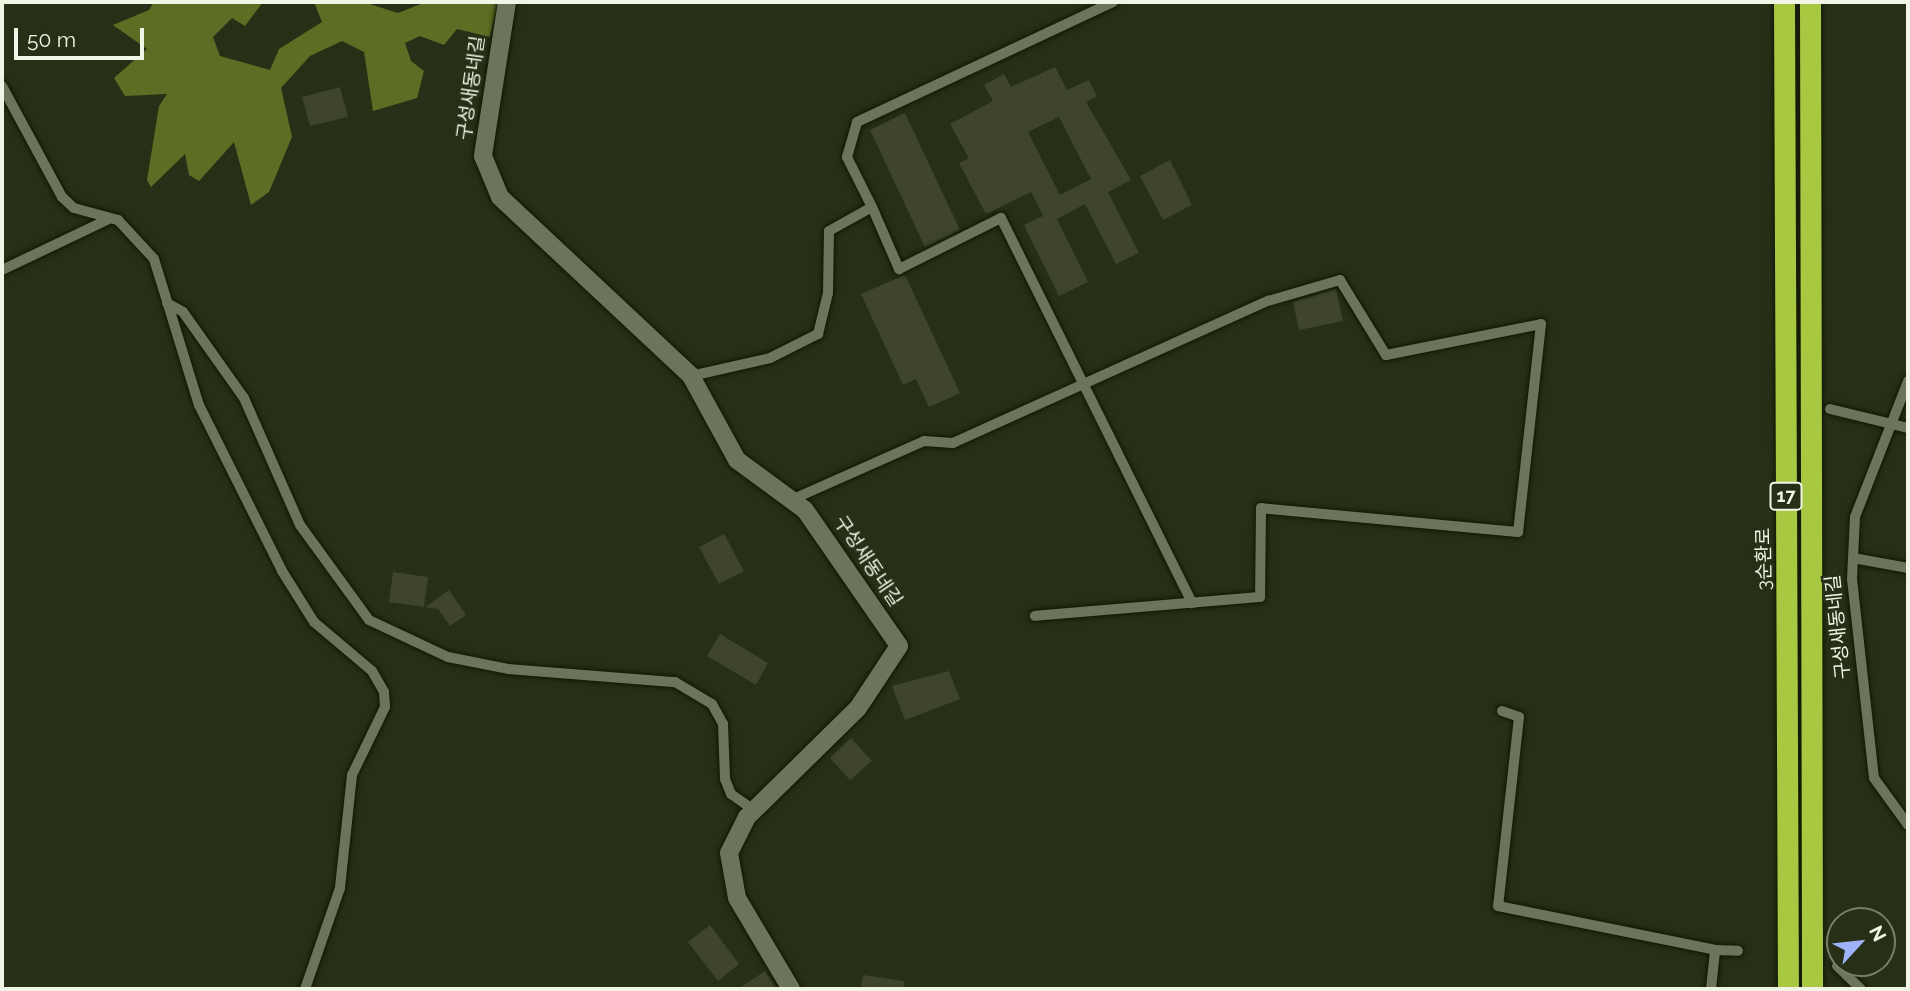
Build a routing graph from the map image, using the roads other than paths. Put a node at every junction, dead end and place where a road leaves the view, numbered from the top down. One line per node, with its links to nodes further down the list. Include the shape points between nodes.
1 (507, 2): 10 (street, 구성새동네길, via 483,156 499,198)
2 (1113, 2): 6 (lane, via 857,122 847,157)
3 (1784, 2): 29 (highway, 3순환로 / 17)
4 (1810, 2): 30 (highway, 17)
5 (2, 86): 7 (lane, via 62,197 74,208)
6 (872, 207): 10 (lane, via 829,231 828,293 818,334 758,362); 12 (lane, via 899,269 1001,218)
7 (109, 219): 8 (lane); 9 (lane, via 138,235 154,259)
8 (2, 270)
9 (167, 303): 22 (lane, via 183,312 244,398 300,525 369,620 448,657 508,669 675,682 712,704 723,724 724,779 732,794); 26 (lane, via 199,405 282,571 314,622 372,671 384,692 385,707 352,775 340,888)
10 (691, 376): 16 (street, 구성새동네길, via 737,460)
11 (1908, 381): 14 (lane, 구성새동네길)
12 (1086, 383): 16 (lane, via 953,443 924,441); 19 (lane); 19 (lane, via 1268,301 1340,280 1386,355 1541,324 1518,533 1261,508 1260,597)
13 (1830, 409): 14 (lane)
14 (1891, 420): 15 (lane); 17 (lane, 구성새동네길, via 1855,517)
15 (1908, 428)
16 (791, 500): 22 (street, 구성새동네길, via 832,542 899,646 858,708)
17 (1853, 558): 18 (lane); 23 (lane, 구성새동네길, via 1874,778)
18 (1908, 568)
19 (1192, 603): 20 (lane)
20 (1035, 616)
21 (1502, 711): 24 (lane, via 1519,718 1499,906)
22 (755, 811): 27 (street, 구성새동네길, via 729,853 731,875 737,898)
23 (1908, 825)
24 (1716, 950): 25 (lane); 28 (lane)
25 (1738, 951)
26 (305, 989)
27 (791, 989)
28 (1711, 989)
29 (1788, 989)
30 (1812, 989)

